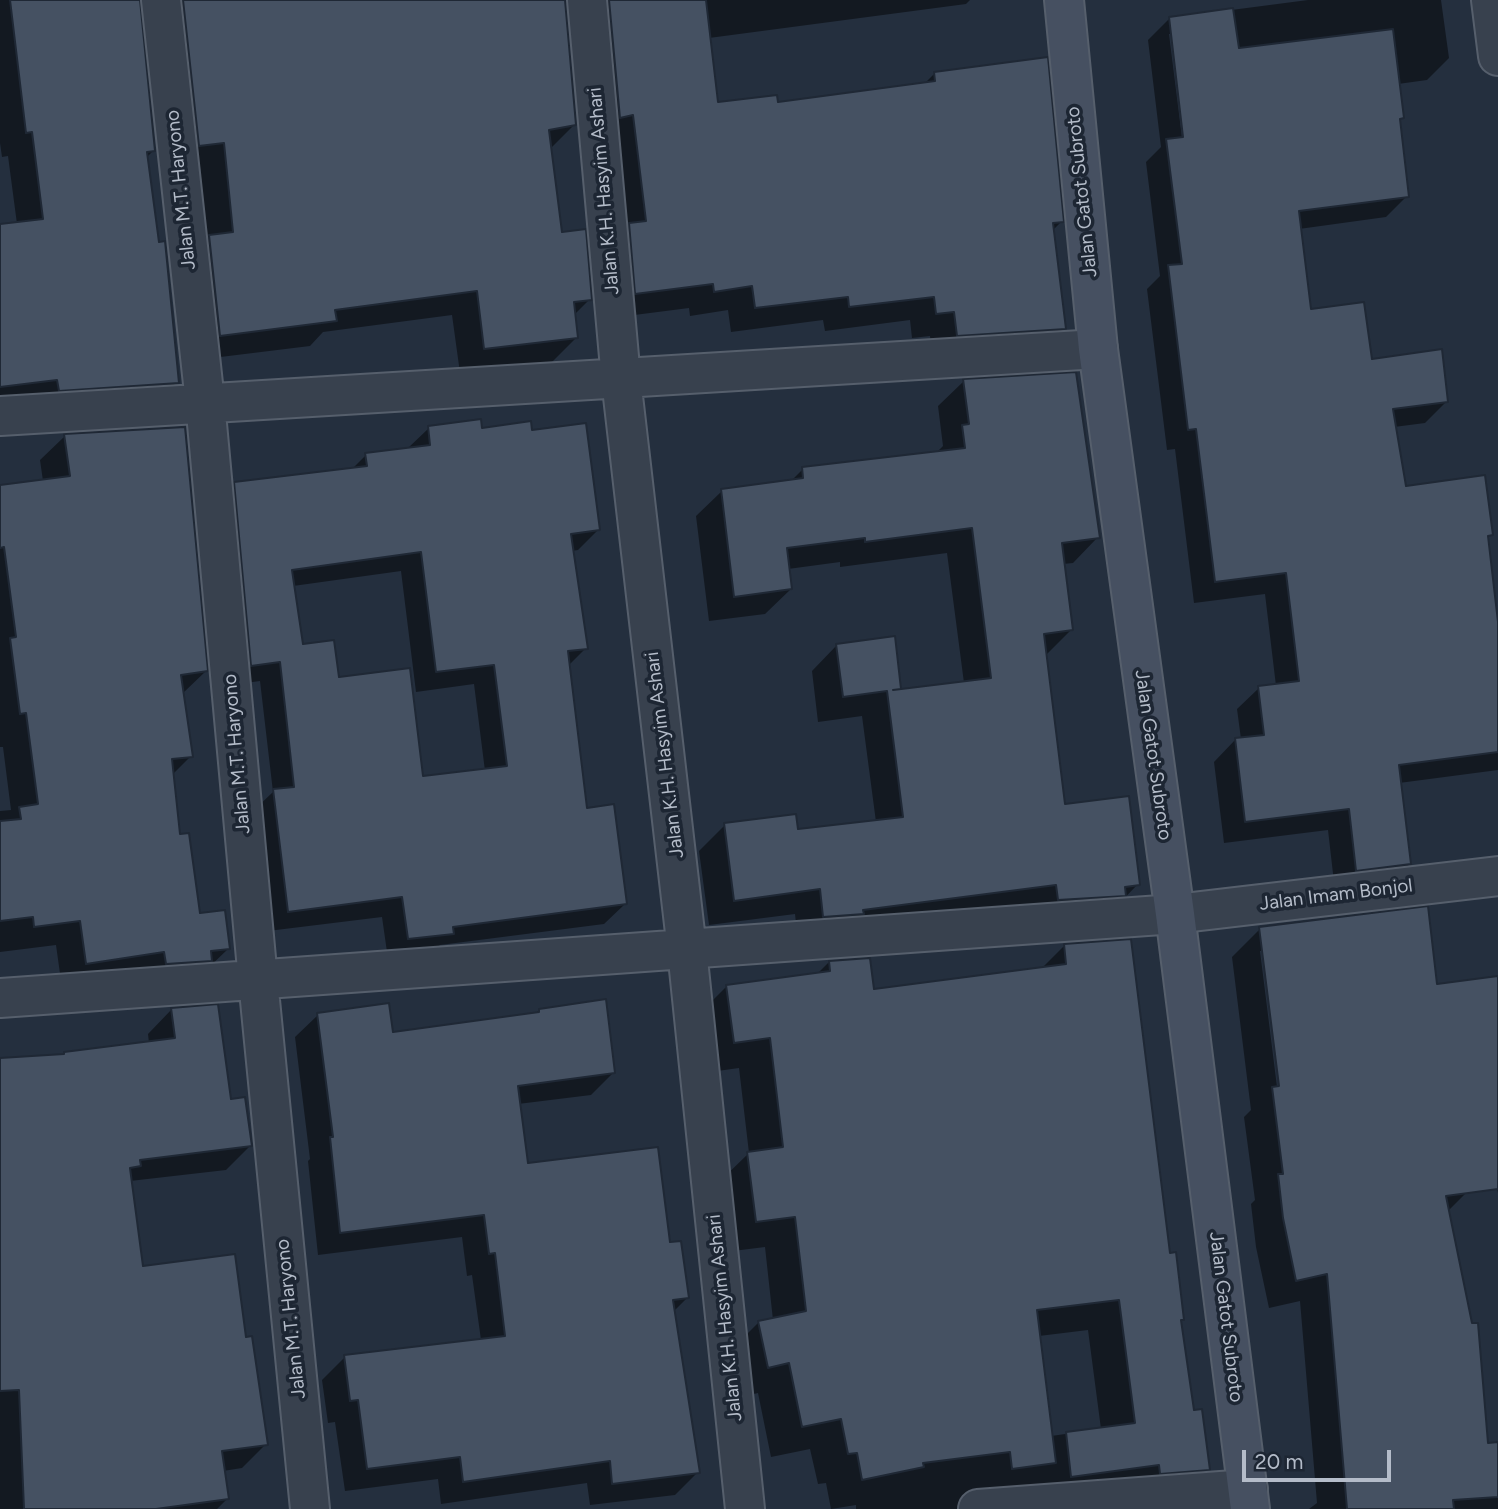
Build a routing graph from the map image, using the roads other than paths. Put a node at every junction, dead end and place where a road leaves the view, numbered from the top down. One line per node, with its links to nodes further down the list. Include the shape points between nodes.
1 (161, 0): 8 (street, Jalan M.T. Haryono)
2 (587, 0): 7 (street, Jalan K.H. Hasyim Ashari)
3 (1064, 0): 6 (main road, Jalan Gatot Subroto)
4 (1491, 0): 5 (street)
5 (1498, 56)
6 (1098, 349): 7 (street); 11 (main road, Jalan Gatot Subroto)
7 (621, 379): 8 (street); 12 (street, Jalan K.H. Hasyim Ashari)
8 (205, 402): 9 (street); 13 (street, Jalan M.T. Haryono)
9 (0, 416)
10 (1498, 876): 11 (street, Jalan Imam Bonjol)
11 (1175, 915): 12 (street, Jalan Imam Bonjol); 15 (main road, Jalan Gatot Subroto)
12 (687, 950): 13 (street, Jalan Imam Bonjol); 17 (street, Jalan K.H. Hasyim Ashari)
13 (258, 980): 14 (street, Jalan Imam Bonjol); 16 (street, Jalan M.T. Haryono)
14 (0, 998)
15 (1249, 1499): 18 (street)
16 (310, 1509)
17 (745, 1509)
18 (978, 1509)

